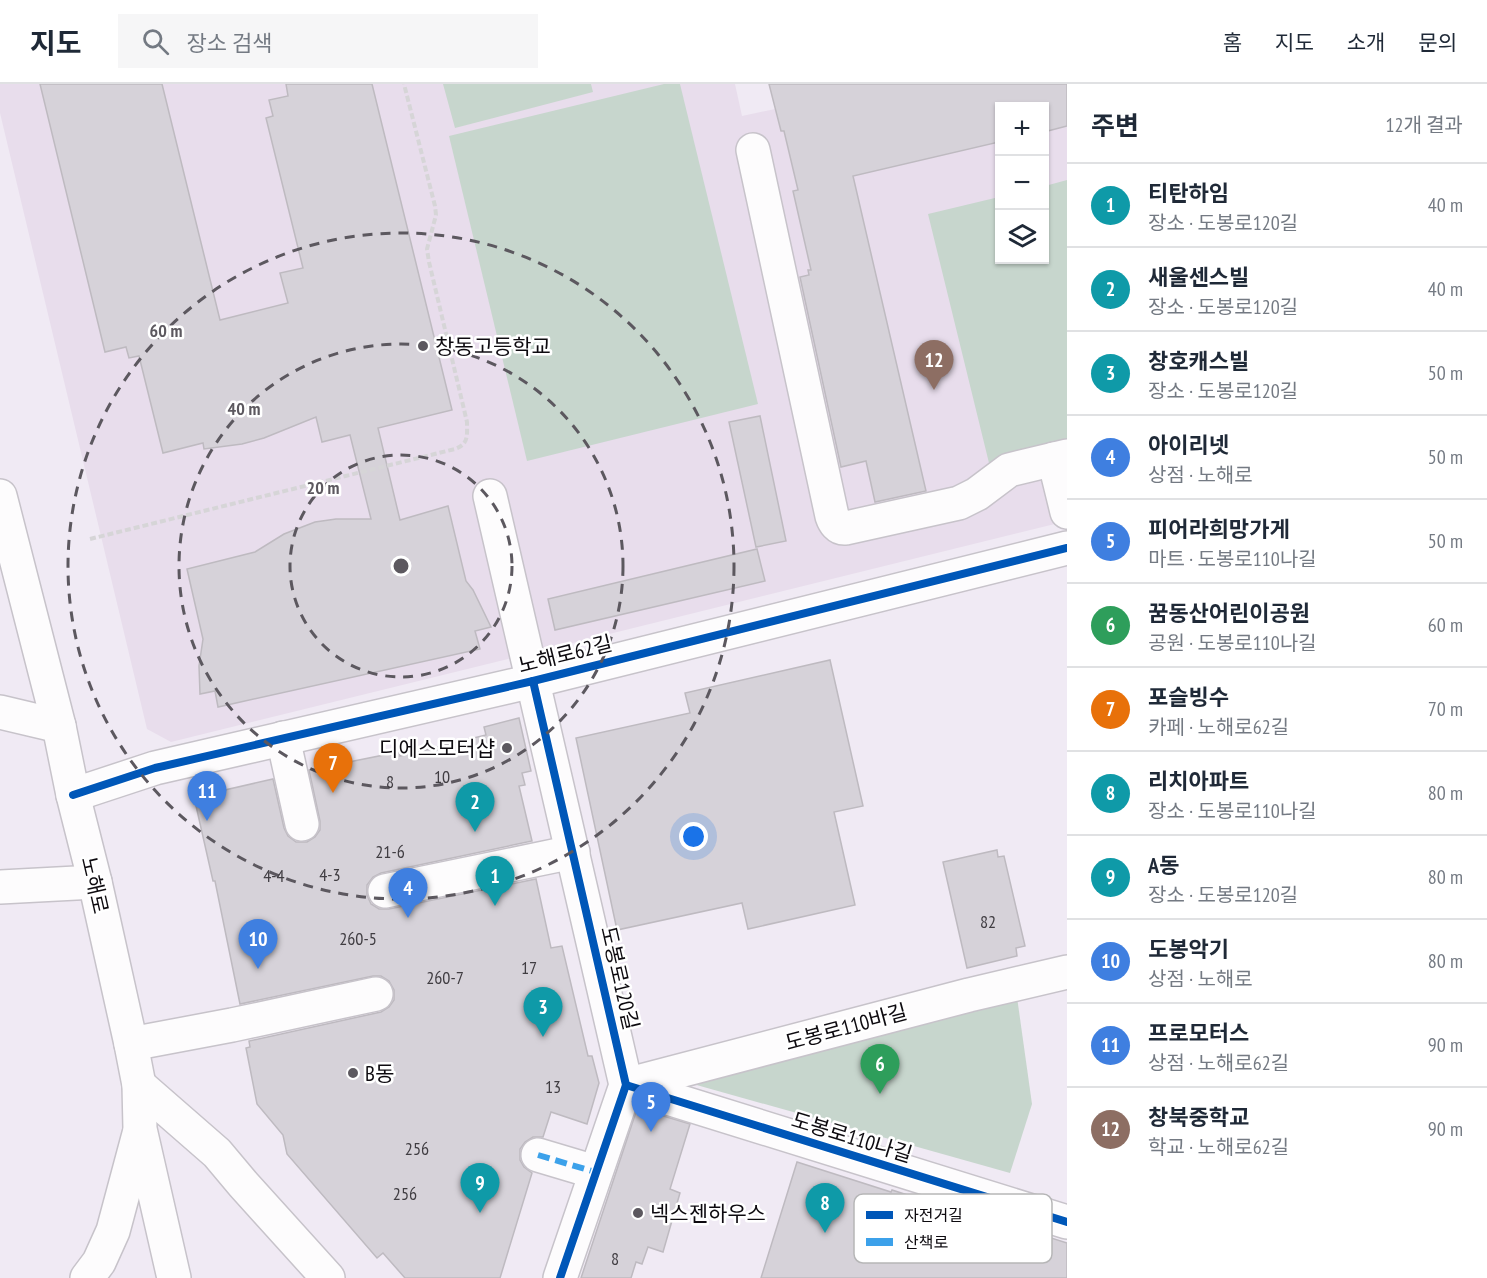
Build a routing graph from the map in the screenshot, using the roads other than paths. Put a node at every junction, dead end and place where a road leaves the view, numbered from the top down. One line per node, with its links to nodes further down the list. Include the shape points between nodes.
1 (753, 150): 2 (street, via 832,516 839,526 843,529 950,506 977,494 1009,470)
2 (1061, 457): 4 (street)
3 (490, 496): 7 (street, 도봉로120길)
4 (1067, 512)
5 (2, 516): 9 (street, 노해로)
6 (1067, 548): 7 (street, 노해로62길)
7 (533, 681): 10 (street, 노해로62길); 13 (street, 도봉로120길)
8 (0, 712): 9 (street)
9 (58, 726): 11 (street, 노해로)
10 (283, 738): 11 (street, 노해로62길, via 155,768); 12 (street)
11 (73, 795): 14 (street, 노해로)
12 (302, 824)
13 (573, 852): 16 (street); 21 (street, 도봉로120길)
14 (95, 882): 15 (street); 19 (street, 노해로)
15 (0, 887)
16 (385, 891)
17 (1067, 972): 21 (street, 도봉로110바길)
18 (376, 994): 19 (street)
19 (131, 1044): 20 (street, 노해로)
20 (140, 1085): 22 (street, 노해로); 30 (street, via 218,1153)
21 (626, 1085): 24 (street); 25 (street, 도봉로110나길)
22 (140, 1130): 28 (street, via 113,1231); 29 (street, 노해로)
23 (538, 1155): 24 (street)
24 (595, 1172): 31 (street)
25 (977, 1194)
26 (1052, 1217): 27 (street, 도봉로110나길)
27 (1067, 1222)
28 (87, 1278)
29 (174, 1278)
30 (328, 1278)
31 (560, 1278)

